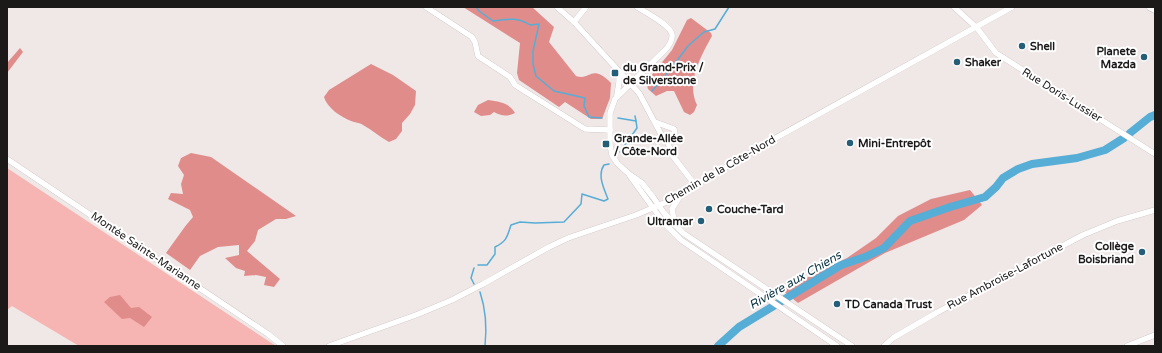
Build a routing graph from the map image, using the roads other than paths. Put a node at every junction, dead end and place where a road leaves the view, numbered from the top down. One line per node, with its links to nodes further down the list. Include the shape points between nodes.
1 (426, 7): 15 (street, via 472,37 478,56 510,77 515,85 585,129)
2 (557, 7): 9 (street)
3 (586, 7): 9 (street)
4 (637, 7): 12 (street, via 667,26 672,37 668,47)
5 (954, 7): 10 (street, Rue Doris-Lussier)
6 (1012, 7): 10 (street, Chemin de la Côte-Nord)
7 (1151, 7): 8 (highway)
8 (1155, 9)
9 (574, 22): 11 (street)
10 (977, 28): 17 (street, Rue Doris-Lussier, via 996,53); 20 (street, Chemin de la Côte-Nord, via 763,145)
11 (619, 72): 12 (street); 13 (street)
12 (630, 84): 13 (street); 14 (street, via 641,97)
13 (617, 96): 15 (street, via 612,107)
14 (655, 122): 16 (street, via 661,135); 16 (street, via 675,130 675,133)
15 (610, 130): 19 (street, via 612,155)
16 (666, 137): 20 (street, via 672,155)
17 (1155, 154)
18 (7, 159): 29 (street, Montée Sainte-Marianne)
19 (629, 174): 22 (street, via 642,183); 23 (street)
20 (696, 186): 21 (street, Chemin de la Côte-Nord)
21 (680, 196): 22 (street, Chemin de la Côte-Nord); 25 (street, via 672,209)
22 (659, 206): 23 (street, Chemin de la Côte-Nord); 25 (street)
23 (653, 208): 27 (street, via 681,240); 30 (street, Chemin de la Côte-Nord, via 568,238 444,304)
24 (1155, 210): 33 (street, Rue Ambroise-Lafortune, via 1117,221 1083,235 936,313)
25 (676, 227): 26 (street)
26 (783, 300): 27 (street); 32 (street)
27 (776, 305): 31 (street)
28 (1155, 335): 34 (street)
29 (284, 346)
30 (329, 346)
31 (837, 346)
32 (852, 346)
33 (884, 346)
34 (1127, 346)

